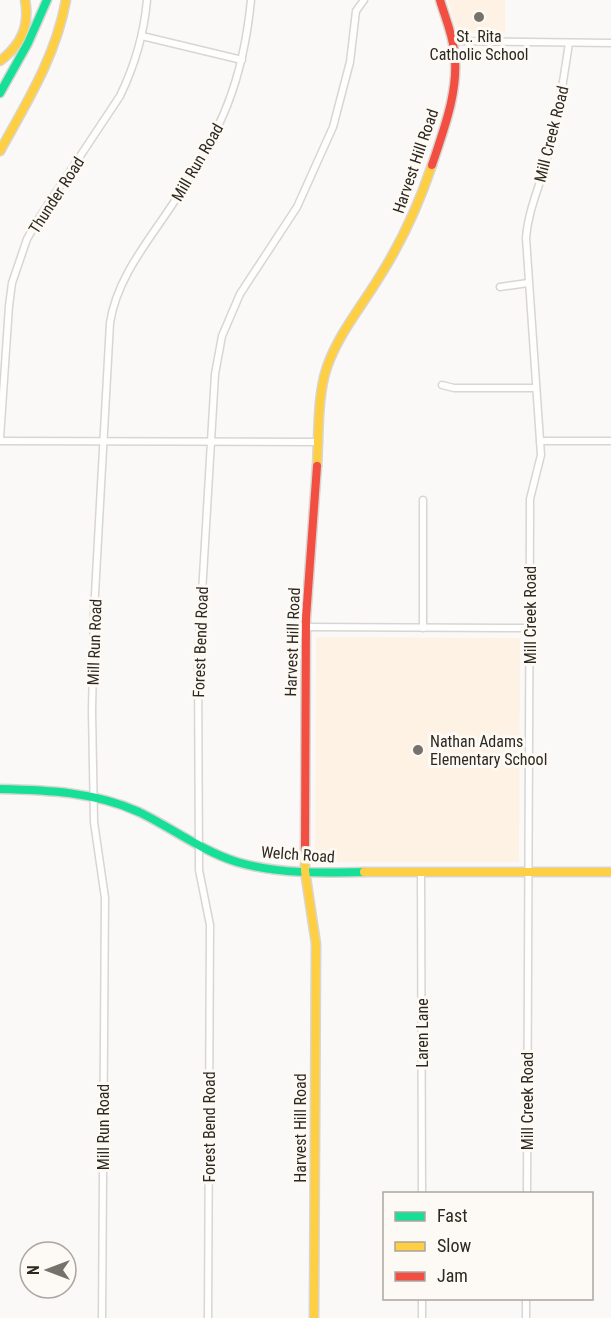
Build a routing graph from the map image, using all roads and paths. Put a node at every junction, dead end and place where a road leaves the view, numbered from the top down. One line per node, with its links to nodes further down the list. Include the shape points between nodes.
1 (24, 0): 12 (main road, via 27,18 21,40)
2 (47, 0): 14 (main road)
3 (66, 0): 15 (main road, via 60,32)
4 (147, 0): 8 (street, Thunder Road)
5 (251, 0): 13 (street, Mill Run Road)
6 (364, 0): 22 (street, Forest Bend Road, via 356,11 350,62 333,127 297,207 240,294 222,336 214,374)
7 (440, 0): 9 (main road, Harvest Hill Road)
8 (142, 36): 13 (street); 20 (street, Thunder Road, via 120,96 39,218 18,262 9,306)
9 (452, 41): 10 (street); 25 (main road, Harvest Hill Road, via 455,76 432,166 399,244 330,356 322,384)
10 (568, 43): 11 (street); 16 (street, Mill Creek Road, via 546,162 526,225)
11 (611, 43)
12 (0, 60)
13 (242, 60): 21 (street, Mill Run Road, via 218,130 119,288 110,323)
14 (0, 93)
15 (0, 151)
16 (528, 284): 17 (street); 19 (street, Mill Creek Road)
17 (500, 287)
18 (442, 385): 19 (street)
19 (536, 388): 23 (street, Mill Creek Road)
20 (0, 439): 21 (street)
21 (104, 440): 22 (street); 31 (street, Mill Run Road, via 94,612)
22 (210, 441): 25 (street); 32 (street, Forest Bend Road, via 199,626)
23 (540, 441): 24 (street); 29 (street, Mill Creek Road, via 539,469 530,499)
24 (611, 441)
25 (319, 442): 27 (main road, Harvest Hill Road)
26 (423, 501): 28 (street)
27 (306, 627): 28 (street); 33 (main road, Harvest Hill Road)
28 (423, 628): 29 (street)
29 (530, 628): 35 (street, Mill Creek Road)
30 (0, 789): 31 (main road, Welch Road)
31 (93, 796): 32 (main road, Welch Road, via 126,806); 41 (street, Mill Run Road, via 105,898)
32 (198, 846): 33 (main road, Welch Road, via 252,866); 42 (street, Forest Bend Road, via 200,882 210,925)
33 (305, 871): 34 (main road, Welch Road); 43 (main road, Harvest Hill Road, via 316,944)
34 (421, 872): 35 (main road, Welch Road); 37 (street, Laren Lane)
35 (528, 872): 36 (main road, Welch Road); 38 (street, Mill Creek Road)
36 (611, 873)
37 (422, 1192)
38 (527, 1192)
39 (422, 1300): 44 (street)
40 (526, 1300): 45 (street)
41 (102, 1318)
42 (208, 1318)
43 (314, 1318)
44 (422, 1318)
45 (526, 1318)

